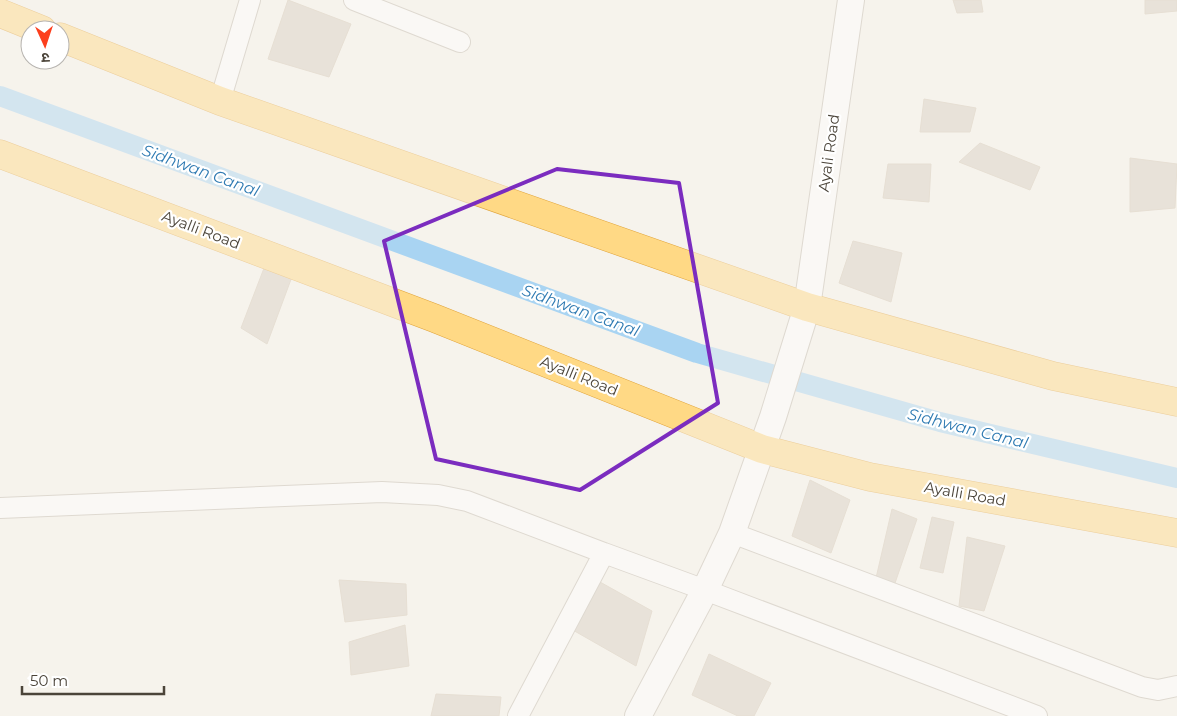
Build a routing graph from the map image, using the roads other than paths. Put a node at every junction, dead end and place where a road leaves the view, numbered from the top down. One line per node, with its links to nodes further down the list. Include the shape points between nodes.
1 (250, 0): 8 (street)
2 (354, 0): 7 (street)
3 (851, 0): 10 (street, Ayali Road)
4 (0, 13): 5 (highway)
5 (20, 21)
6 (70, 41): 8 (highway)
7 (460, 42)
8 (220, 101): 10 (highway)
9 (0, 154): 12 (highway, Ayalli Road, via 434,318)
10 (807, 307): 11 (highway, via 1053,376); 12 (street, Ayali Road)
11 (1177, 402)
12 (762, 449): 14 (street, Ayali Road); 15 (highway, Ayalli Road, via 870,477)
13 (0, 508): 16 (street, via 412,492 467,501)
14 (732, 533): 17 (street, Ayali Road); 18 (street, via 1142,687)
15 (1177, 533)
16 (604, 553): 17 (street); 21 (street)
17 (705, 590): 20 (street); 22 (street, Ayali Road)
18 (1168, 688): 19 (street)
19 (1177, 697)
20 (1002, 709): 23 (street)
21 (518, 716)
22 (638, 716)
23 (1037, 716)

